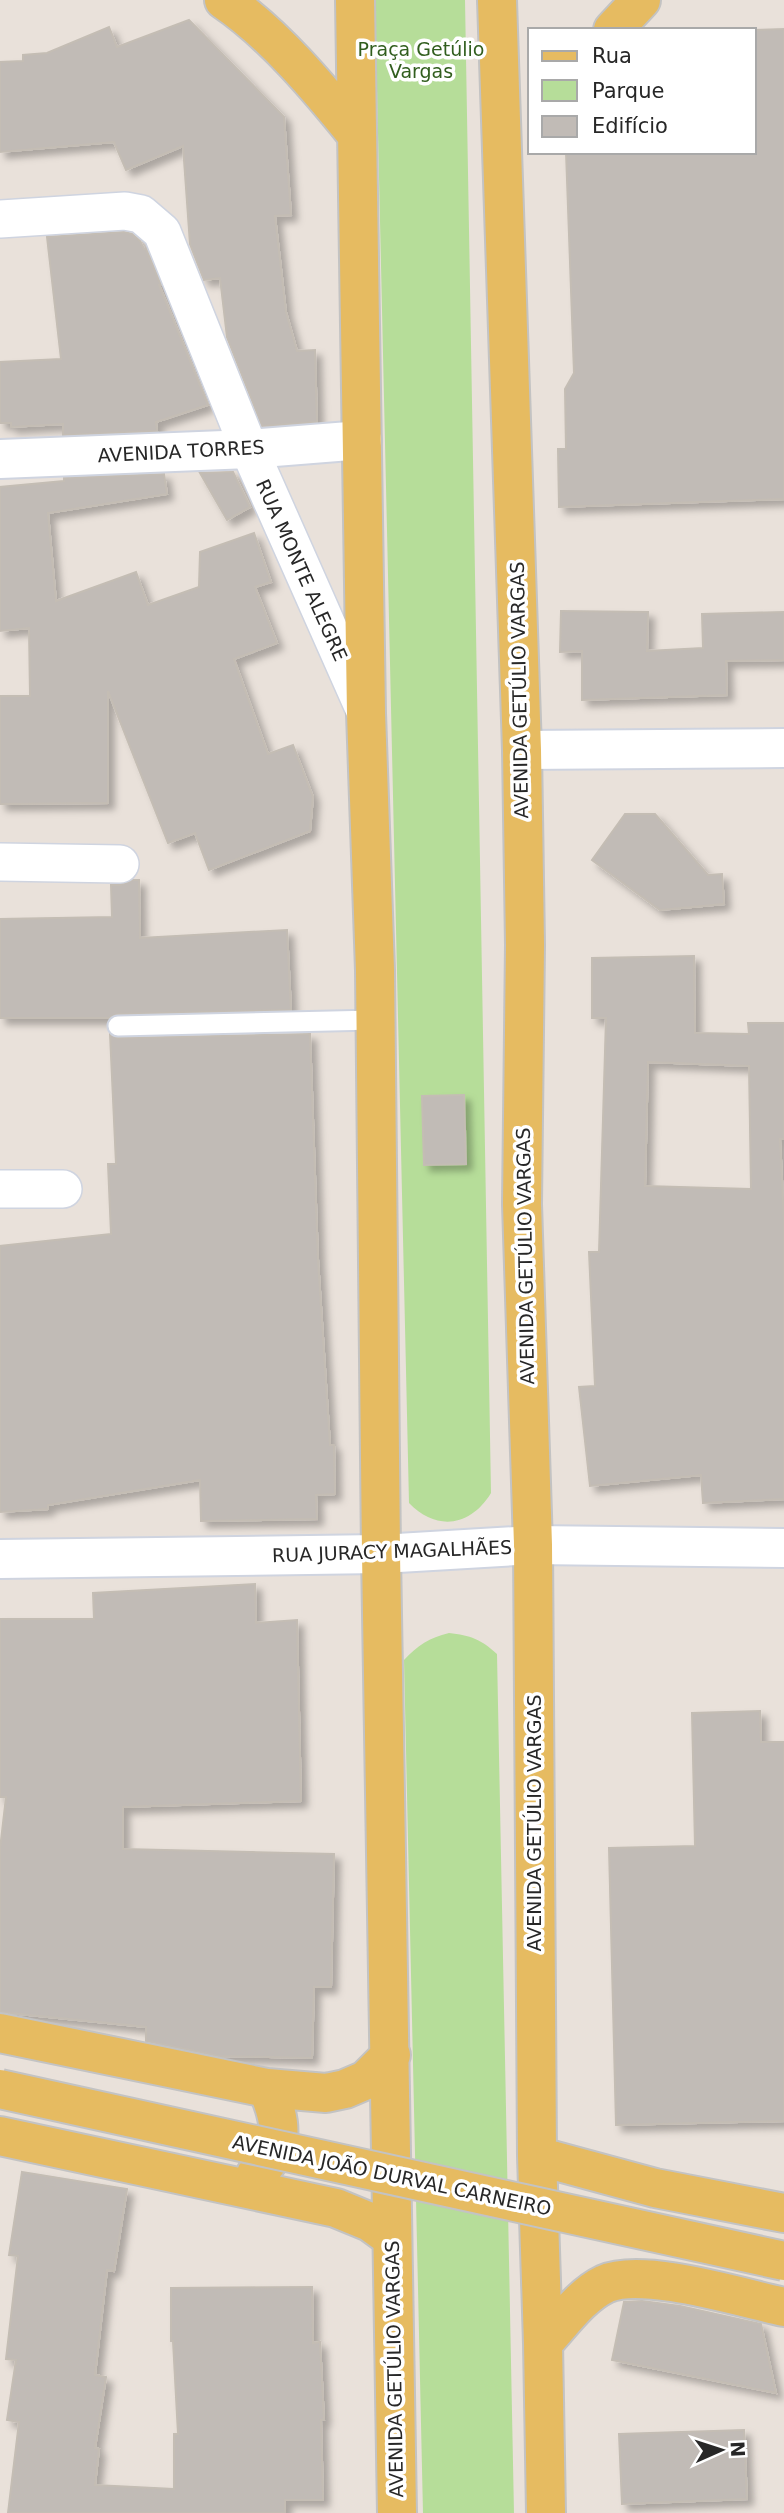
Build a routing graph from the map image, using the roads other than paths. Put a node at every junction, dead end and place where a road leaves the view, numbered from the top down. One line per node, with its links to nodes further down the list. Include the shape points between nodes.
1 (224, 0): 6 (main road, via 295,64)
2 (355, 0): 6 (main road, AVENIDA GETÚLIO VARGAS)
3 (497, 0): 8 (main road, AVENIDA GETÚLIO VARGAS)
4 (641, 0): 5 (main road)
5 (615, 28)
6 (357, 135): 10 (main road, AVENIDA GETÚLIO VARGAS)
7 (528, 137): 8 (main road)
8 (504, 171): 15 (main road, AVENIDA GETÚLIO VARGAS)
9 (0, 219): 11 (street, RUA MONTE ALEGRE, via 125,211 154,223 162,232)
10 (362, 440): 11 (street, AVENIDA TORRES); 13 (main road, AVENIDA GETÚLIO VARGAS)
11 (249, 449): 12 (street, AVENIDA TORRES); 13 (street, RUA MONTE ALEGRE)
12 (0, 459)
13 (366, 713): 18 (main road, AVENIDA GETÚLIO VARGAS)
14 (784, 748): 15 (street)
15 (523, 750): 22 (main road, AVENIDA GETÚLIO VARGAS, via 522,1204)
16 (0, 862): 17 (street)
17 (120, 864)
18 (376, 1020): 19 (lane); 24 (main road, AVENIDA GETÚLIO VARGAS)
19 (118, 1026)
20 (0, 1189): 21 (street)
21 (63, 1189)
22 (533, 1545): 23 (street, RUA JURACY MAGALHÃES); 24 (street, RUA JURACY MAGALHÃES); 31 (main road, AVENIDA GETÚLIO VARGAS)
23 (784, 1548)
24 (381, 1554): 25 (street, RUA JURACY MAGALHÃES); 27 (main road, AVENIDA GETÚLIO VARGAS)
25 (0, 1559)
26 (0, 2033): 28 (main road)
27 (391, 2056): 28 (main road, via 366,2080 345,2089 326,2093); 35 (main road, AVENIDA GETÚLIO VARGAS)
28 (267, 2088): 32 (main road, via 278,2112 279,2136 268,2163 251,2178)
29 (0, 2089): 36 (main road, AVENIDA JOÃO DURVAL CARNEIRO, bridge)
30 (0, 2136): 32 (main road)
31 (537, 2156): 33 (main road); 39 (main road, AVENIDA GETÚLIO VARGAS)
32 (228, 2184): 35 (main road, via 336,2208 370,2222)
33 (655, 2188): 34 (main road); 37 (main road, via 633,2196 618,2237 625,2254)
34 (784, 2213)
35 (392, 2238): 40 (main road, AVENIDA GETÚLIO VARGAS)
36 (784, 2261)
37 (651, 2278): 38 (main road); 39 (main road, via 605,2284 578,2304)
38 (782, 2312)
39 (544, 2343): 41 (main road, AVENIDA GETÚLIO VARGAS)
40 (397, 2513)
41 (546, 2513)

